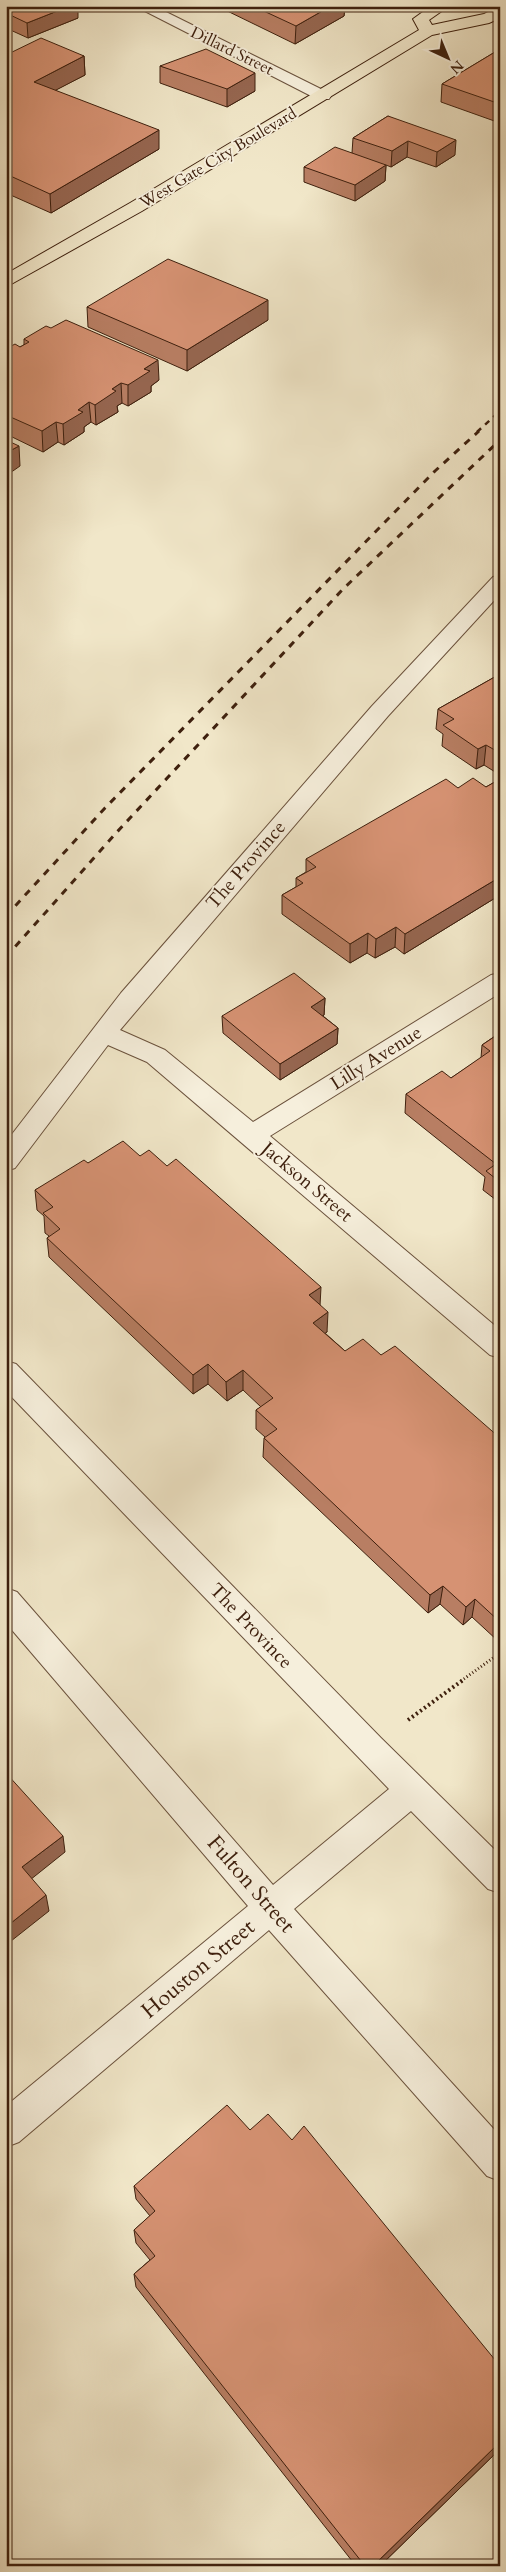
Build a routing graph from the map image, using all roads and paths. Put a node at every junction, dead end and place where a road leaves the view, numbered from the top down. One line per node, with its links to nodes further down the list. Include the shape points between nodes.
1 (142, 6): 5 (street, Dillard Street)
2 (442, 6): 4 (main road, via 421,19)
3 (500, 11): 4 (main road, West Gate City Boulevard, via 489,18)
4 (427, 31): 5 (main road, West Gate City Boulevard)
5 (323, 96): 6 (main road, West Gate City Boulevard)
6 (6, 282)
7 (500, 581): 9 (street, The Province, via 380,710 130,998)
8 (500, 981): 10 (street, Lilly Avenue)
9 (104, 1033): 10 (street, Jackson Street, via 156,1056); 11 (street, The Province)
10 (252, 1135): 12 (street, Jackson Street)
11 (6, 1161)
12 (500, 1347)
13 (6, 1372): 16 (street, The Province)
14 (6, 1601): 19 (street, Fulton Street)
15 (500, 1652): 16 (path)
16 (370, 1748): 17 (street, The Province)
17 (412, 1790): 18 (street, The Province); 19 (street, Houston Street)
18 (500, 1878)
19 (271, 1908): 20 (street, Houston Street); 21 (street, Fulton Street)
20 (6, 2129)
21 (500, 2163)

